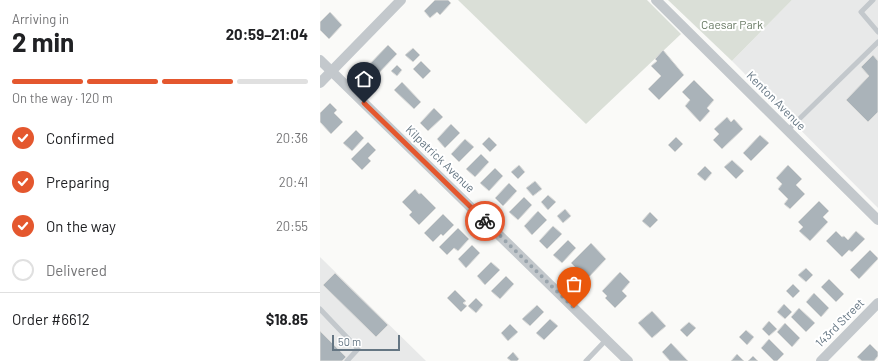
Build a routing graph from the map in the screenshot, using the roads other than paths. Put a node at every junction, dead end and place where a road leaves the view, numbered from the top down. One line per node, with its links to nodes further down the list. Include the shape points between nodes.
1 (401, 0): 7 (street)
2 (656, 0): 9 (street, Kenton Avenue)
3 (873, 0): 4 (lane, via 861,12)
4 (878, 32)
5 (878, 42): 9 (lane)
6 (320, 60): 7 (street, Kilpatrick Avenue)
7 (331, 71): 8 (street); 13 (street, Kilpatrick Avenue)
8 (320, 83)
9 (788, 130): 10 (street, Kenton Avenue)
10 (878, 220)
11 (878, 303): 14 (street, 143rd Street)
12 (320, 309): 15 (lane, via 358,349)
13 (606, 340): 16 (lane); 17 (street, Kilpatrick Avenue)
14 (824, 360)
15 (347, 361)
16 (586, 361)
17 (628, 361)

